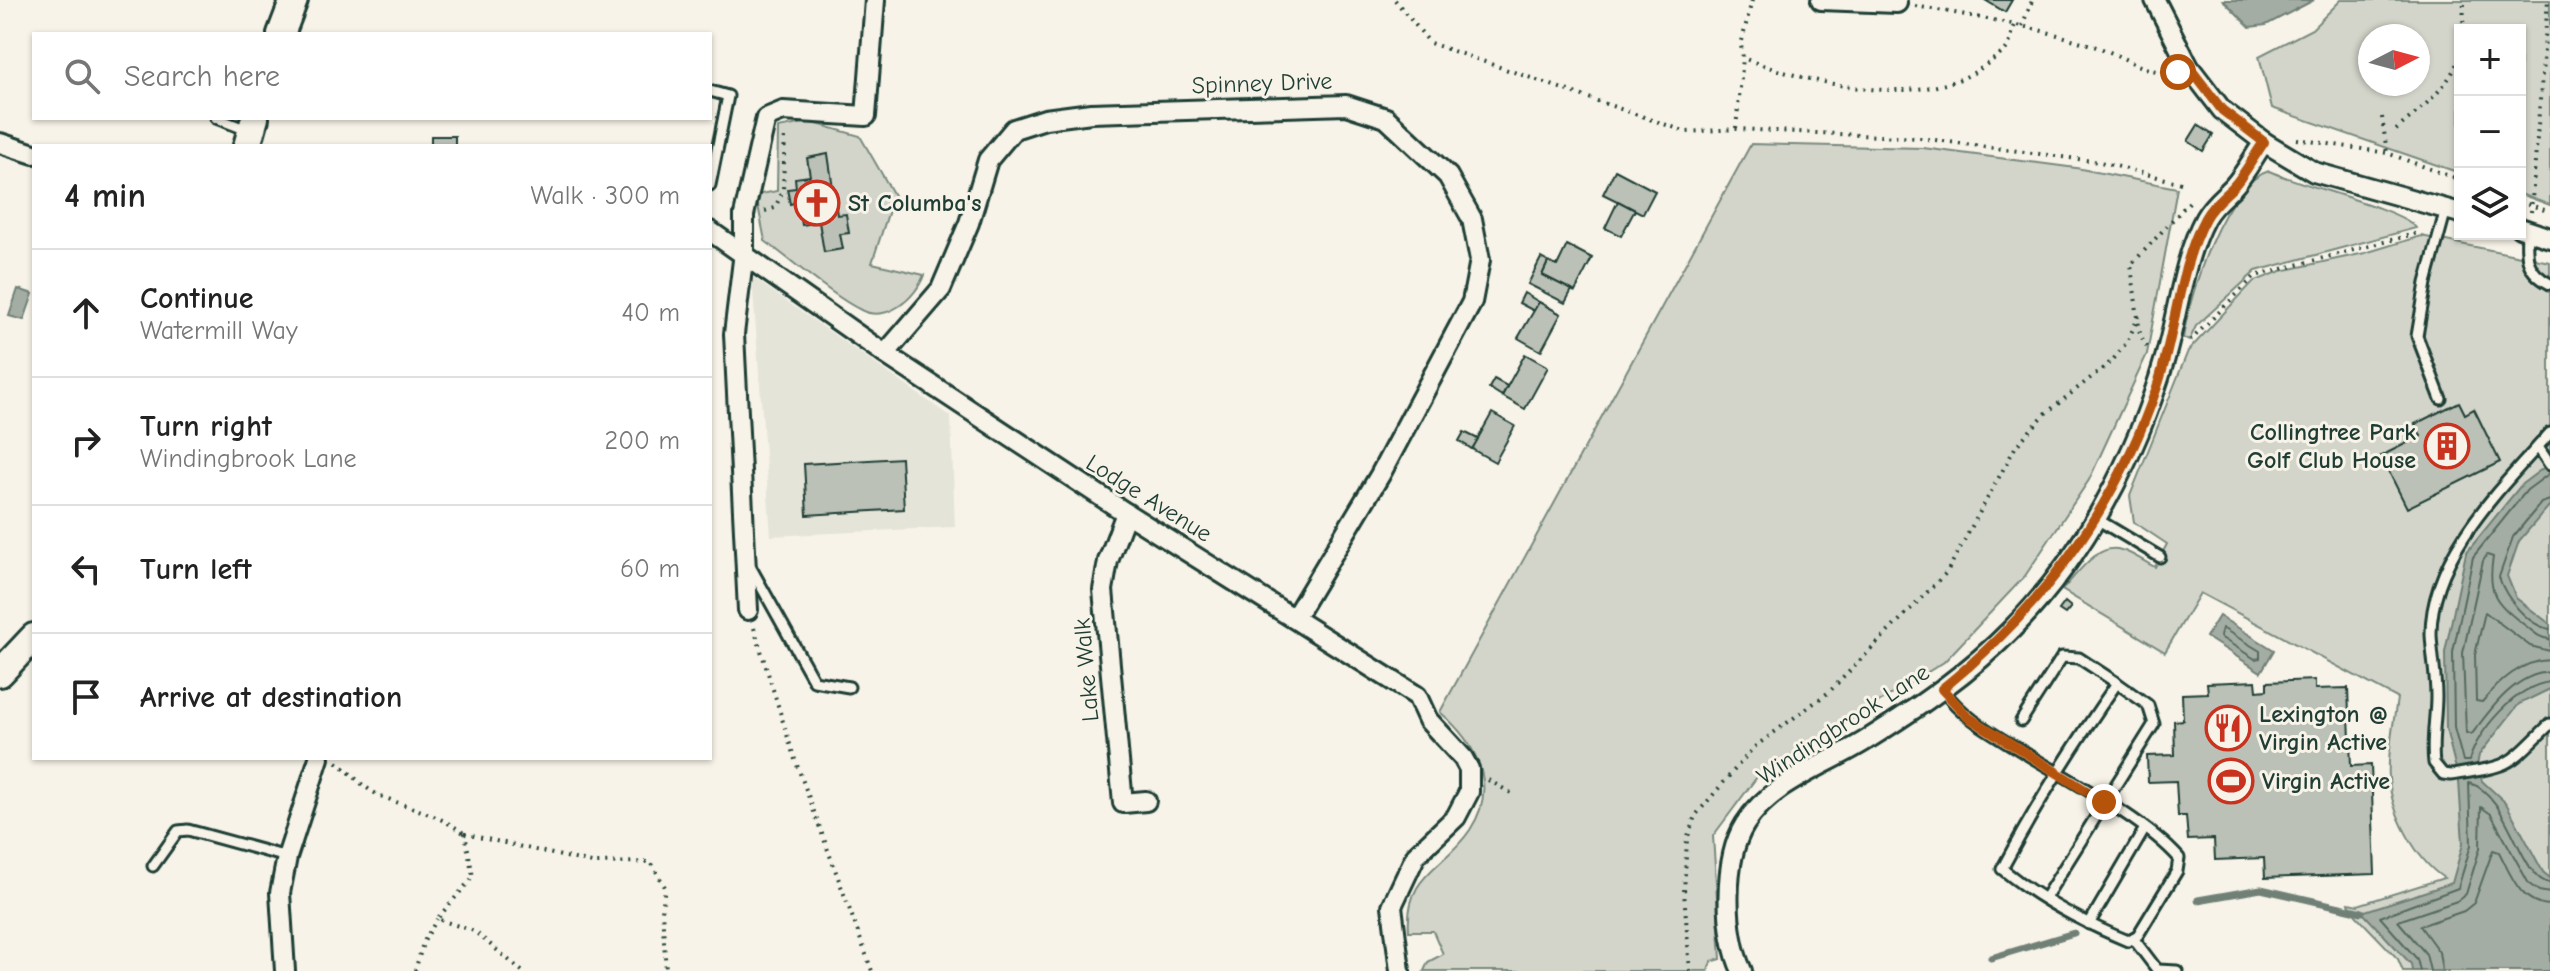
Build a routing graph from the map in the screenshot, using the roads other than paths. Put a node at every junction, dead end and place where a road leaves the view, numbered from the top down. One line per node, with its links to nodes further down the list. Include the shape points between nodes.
1 (294, 0): 6 (street)
2 (875, 0): 19 (street, via 866,116 783,111 766,118 744,215)
3 (1821, 0): 5 (street)
4 (2155, 0): 10 (street, via 2189,67 2222,110)
5 (1897, 3)
6 (282, 32)
7 (712, 92): 13 (lane, via 728,96)
8 (221, 120): 9 (lane)
9 (251, 132)
10 (2264, 142): 14 (street, via 2314,172); 27 (street, Windingbrook Lane, via 2204,219 2157,387)
11 (0, 143): 12 (street)
12 (32, 153)
13 (712, 175)
14 (2453, 211): 22 (lane, via 2426,283 2417,336)
15 (2526, 230): 17 (street)
16 (712, 232): 19 (street, Lodge Avenue)
17 (2550, 238)
18 (2524, 240): 20 (lane, via 2526,264)
19 (744, 252): 21 (street, Lodge Avenue); 29 (street, via 734,334)
20 (2550, 284)
21 (885, 354): 26 (street, Lodge Avenue); 31 (street, Spinney Drive, via 941,289 988,160 1014,129 1091,113 1331,105 1386,118 1448,176 1472,219 1480,260 1472,302 1380,475)
22 (2441, 399)
23 (2550, 433): 24 (lane)
24 (2538, 447): 25 (lane); 38 (lane, via 2472,523 2439,593 2431,634 2436,696 2432,750 2438,771 2451,775 2510,764)
25 (2549, 464)
26 (1126, 513): 31 (street, Lodge Avenue); 41 (street, Lake Walk, via 1103,590 1123,803)
27 (2095, 518): 28 (lane); 36 (street, Windingbrook Lane, via 2012,629)
28 (2160, 557)
29 (745, 558): 30 (street); 35 (lane, via 814,681)
30 (748, 610)
31 (1295, 617): 51 (street, Lodge Avenue, via 1417,696 1428,720 1451,741 1469,769 1469,792 1456,817 1416,855 1392,906)
32 (32, 639): 33 (street)
33 (0, 673)
34 (2117, 683): 37 (lane, via 2079,658 2062,657); 40 (lane); 42 (lane, via 2148,705 2154,724)
35 (849, 687)
36 (1942, 689): 40 (lane, via 1968,717); 52 (street, Windingbrook Lane, via 1775,793 1744,824 1731,864 1728,910)
37 (2021, 721)
38 (2550, 724)
39 (318, 760): 44 (street)
40 (2057, 773): 42 (lane); 46 (lane, via 2002,869)
41 (1146, 801)
42 (2104, 802): 43 (lane); 46 (lane)
43 (2144, 830): 47 (lane); 48 (lane, via 2179,858 2177,871)
44 (287, 857): 45 (lane, via 188,830 178,831); 50 (street, via 280,893)
45 (153, 866)
46 (2045, 898): 47 (lane)
47 (2089, 924): 48 (lane, via 2128,941)
48 (2133, 938): 49 (lane)
49 (2158, 970): 53 (lane)
50 (285, 971)
51 (1400, 971)
52 (1742, 971)
53 (2177, 971)

